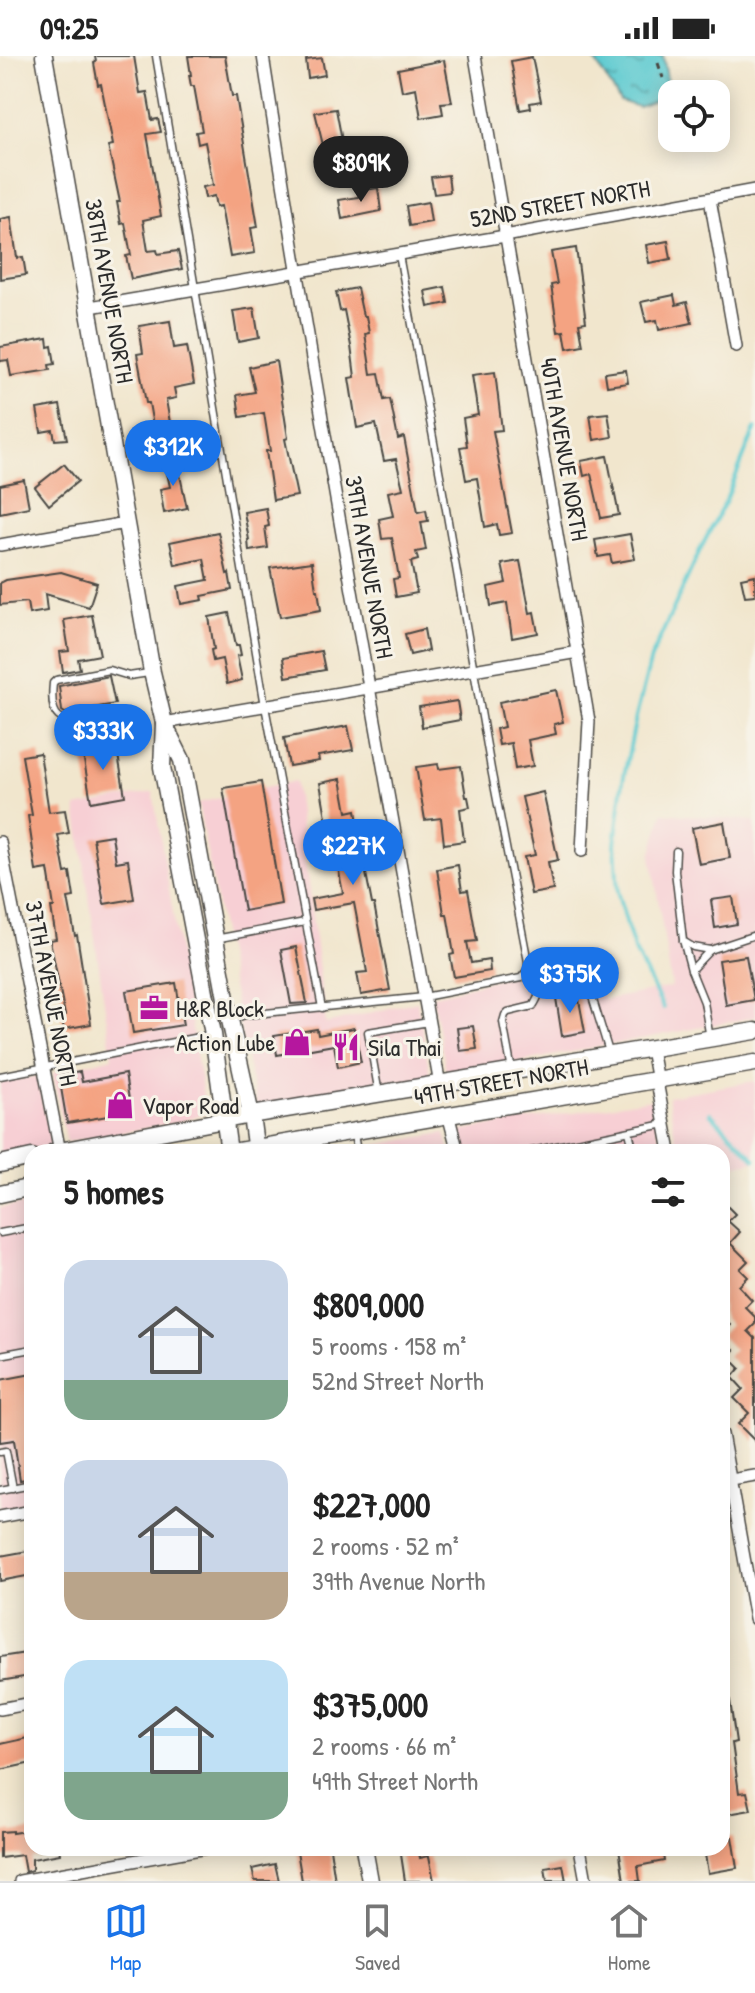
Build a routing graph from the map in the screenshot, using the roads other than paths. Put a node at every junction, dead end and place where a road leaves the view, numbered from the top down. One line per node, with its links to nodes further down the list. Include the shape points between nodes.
1 (44, 56): 11 (main road, 38TH AVENUE NORTH)
2 (156, 56): 10 (lane)
3 (263, 56): 9 (street, 39TH AVENUE NORTH)
4 (475, 56): 7 (street, 40TH AVENUE NORTH)
5 (755, 190): 6 (street, 52ND STREET NORTH)
6 (710, 199): 7 (street, 52ND STREET NORTH); 12 (street)
7 (505, 236): 8 (street, 52ND STREET NORTH); 15 (street, 40TH AVENUE NORTH)
8 (399, 254): 9 (street, 52ND STREET NORTH); 16 (lane)
9 (296, 272): 10 (street, 52ND STREET NORTH); 18 (street, 39TH AVENUE NORTH)
10 (197, 289): 11 (street, 52ND STREET NORTH); 19 (lane)
11 (90, 307): 13 (main road, 38TH AVENUE NORTH)
12 (736, 346)
13 (126, 523): 14 (street); 17 (main road, 38TH AVENUE NORTH)
14 (0, 545)
15 (578, 652): 16 (street); 23 (street, 40TH AVENUE NORTH, via 589,721)
16 (475, 670): 18 (street); 32 (lane, via 528,969 521,978)
17 (152, 672): 20 (lane, via 129,676 109,670 53,683 57,718); 21 (main road, 38TH AVENUE NORTH)
18 (368, 687): 19 (street); 32 (street, 39TH AVENUE NORTH)
19 (265, 706): 21 (street); 25 (lane)
20 (105, 714)
21 (164, 723): 27 (main road, 38TH AVENUE NORTH, via 182,760); 37 (main road, 38TH AVENUE NORTH, via 162,767)
22 (0, 842): 42 (street, 37TH AVENUE NORTH)
23 (582, 851)
24 (676, 851): 28 (lane)
25 (305, 922): 27 (lane); 33 (lane)
26 (754, 935): 29 (lane); 30 (lane)
27 (215, 939): 34 (main road, 38TH AVENUE NORTH)
28 (683, 940): 30 (lane); 31 (lane)
29 (755, 945)
30 (710, 950): 31 (lane)
31 (691, 970): 38 (lane, via 704,1002)
32 (424, 997): 33 (lane); 35 (street, 39TH AVENUE NORTH)
33 (322, 1008): 34 (lane)
34 (230, 1020): 49 (main road, 38TH AVENUE NORTH)
35 (429, 1022): 46 (street, 39TH AVENUE NORTH); 47 (lane, via 368,1032)
36 (755, 1031): 38 (main road, 49TH STREET NORTH)
37 (213, 1034): 42 (lane); 50 (main road, 38TH AVENUE NORTH)
38 (710, 1039): 39 (main road, 49TH STREET NORTH)
39 (651, 1049): 40 (main road, 49TH STREET NORTH); 45 (street)
40 (610, 1056): 43 (main road, 49TH STREET NORTH); 43 (lane, via 582,971 559,968 545,977 533,1006 505,1015)
41 (755, 1063): 45 (main road, 49TH STREET NORTH)
42 (44, 1068): 44 (lane); 54 (street, 37TH AVENUE NORTH)
43 (512, 1073): 46 (main road, 49TH STREET NORTH)
44 (0, 1076)
45 (656, 1079): 48 (main road, 49TH STREET NORTH); 51 (street)
46 (440, 1085): 47 (main road, 49TH STREET NORTH)
47 (379, 1095): 49 (main road, 49TH STREET NORTH)
48 (448, 1114): 52 (main road, 49TH STREET NORTH); 60 (street)
49 (251, 1115): 50 (main road, 49TH STREET NORTH); 57 (main road, 38TH AVENUE NORTH)
50 (225, 1121): 55 (main road); 56 (main road, 38TH AVENUE NORTH)
51 (665, 1124): 53 (lane); 63 (street)
52 (354, 1131): 58 (main road, 49TH STREET NORTH); 59 (lane)
53 (629, 1132): 61 (lane); 62 (lane)
54 (57, 1144)
55 (101, 1144)
56 (229, 1144)
57 (254, 1144)
58 (286, 1144)
59 (356, 1144)
60 (456, 1144)
61 (568, 1144)
62 (632, 1144)
63 (669, 1144)
64 (24, 1159): 65 (main road)
65 (0, 1164)
66 (24, 1189): 67 (main road)
67 (0, 1194)
68 (24, 1228): 69 (lane)
69 (0, 1233)
70 (24, 1350): 71 (lane)
71 (0, 1355)
72 (0, 1452): 77 (lane, via 6,1451)
73 (730, 1475): 75 (street)
74 (755, 1476): 75 (street)
75 (731, 1480): 81 (street)
76 (24, 1486): 77 (lane)
77 (13, 1488): 78 (lane)
78 (0, 1490)
79 (24, 1512): 80 (street)
80 (0, 1517)
81 (755, 1619)
82 (24, 1704): 83 (street)
83 (0, 1709)
84 (161, 1856): 87 (street)
85 (365, 1856): 88 (main road)
86 (581, 1856): 89 (street)
87 (20, 1881)
88 (370, 1881)
89 (586, 1881)

